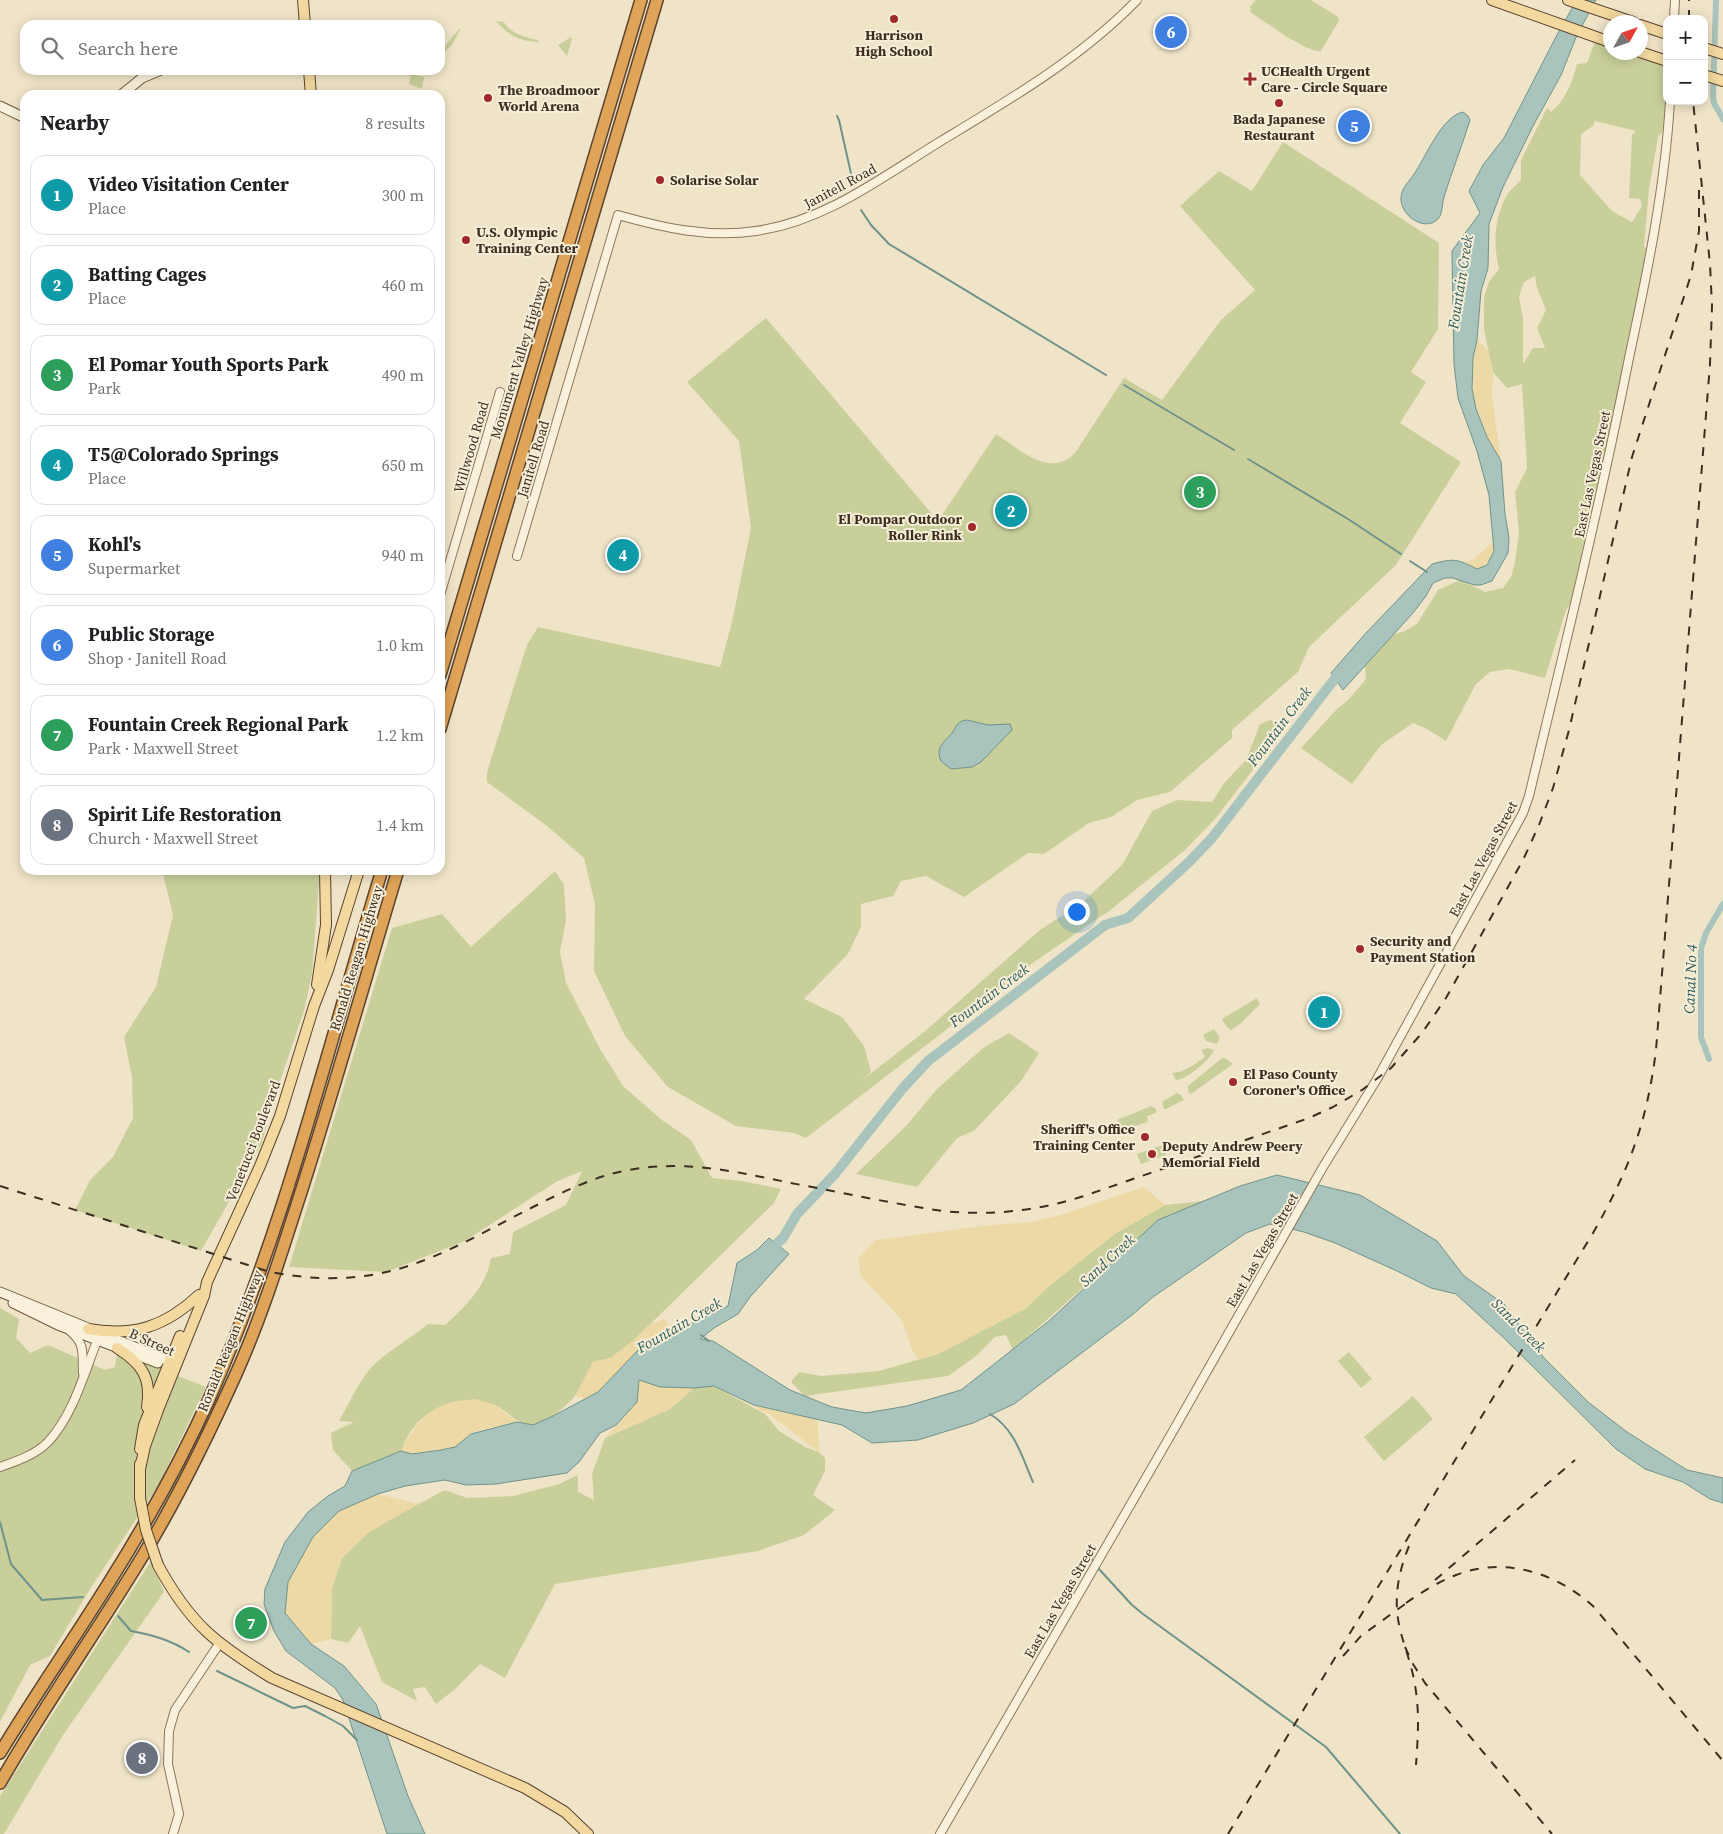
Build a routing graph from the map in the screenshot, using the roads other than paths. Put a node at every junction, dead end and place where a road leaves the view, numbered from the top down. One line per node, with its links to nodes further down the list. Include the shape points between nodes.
1 (303, 0): 10 (main road)
2 (641, 0): 30 (highway, Monument Valley Highway)
3 (657, 0): 31 (highway)
4 (1137, 0): 28 (street, Janitell Road, via 1051,72 878,181 816,215 757,231 706,234 664,228 618,215)
5 (1492, 0): 13 (main road)
6 (1568, 0): 8 (main road)
7 (1674, 0): 9 (street)
8 (1612, 15)
9 (1674, 15)
10 (305, 20)
11 (1648, 28): 12 (main road)
12 (1663, 33)
13 (1603, 40)
14 (1708, 49): 15 (main road)
15 (1723, 54)
16 (1648, 55): 17 (main road)
17 (1664, 60)
18 (149, 75): 22 (main road)
19 (309, 75): 23 (main road)
20 (1708, 76): 21 (main road)
21 (1723, 81)
22 (127, 90)
23 (311, 90)
24 (1670, 105): 54 (street, East Las Vegas Street, via 1656,217 1620,405 1529,796 1516,830 1377,1079 1323,1166)
25 (0, 106): 26 (main road)
26 (20, 116)
27 (500, 392): 29 (street, Willwood Road)
28 (517, 556)
29 (445, 578)
30 (445, 658)
31 (445, 712)
32 (326, 875): 36 (main road, Venetucci Boulevard, via 324,940)
33 (357, 875): 36 (main road, Venetucci Boulevard)
34 (380, 875): 50 (highway, Ronald Reagan Highway, via 267,1251 209,1398 133,1544)
35 (397, 875): 51 (highway, Ronald Reagan Highway, via 318,1140 238,1370 161,1525)
36 (314, 1006): 37 (main road, Venetucci Boulevard, via 280,1116)
37 (207, 1282): 39 (main road, Venetucci Boulevard); 44 (main road, Venetucci Boulevard, via 204,1296)
38 (0, 1294): 40 (main road, B Street); 41 (main road, B Street)
39 (199, 1295): 41 (main road, via 178,1313 147,1328 120,1332); 44 (main road, Venetucci Boulevard)
40 (67, 1328): 42 (main road, B Street); 45 (street, via 82,1347)
41 (88, 1328): 44 (main road, B Street)
42 (97, 1340): 43 (main road, B Street); 45 (street)
43 (117, 1348): 44 (main road, B Street); 46 (main road, via 137,1363 147,1378)
44 (171, 1365): 46 (main road); 48 (main road)
45 (83, 1375): 47 (street, via 68,1412 47,1443 25,1458)
46 (144, 1425): 48 (main road)
47 (0, 1467)
48 (140, 1469): 49 (main road, bridge, via 140,1498 146,1530 158,1565 187,1612)
49 (219, 1644): 52 (street, via 175,1710 169,1730 168,1764 179,1814); 53 (main road, via 272,1678 535,1793 565,1812)
50 (0, 1753)
51 (0, 1783)
52 (173, 1834)
53 (588, 1834)
54 (940, 1834)

